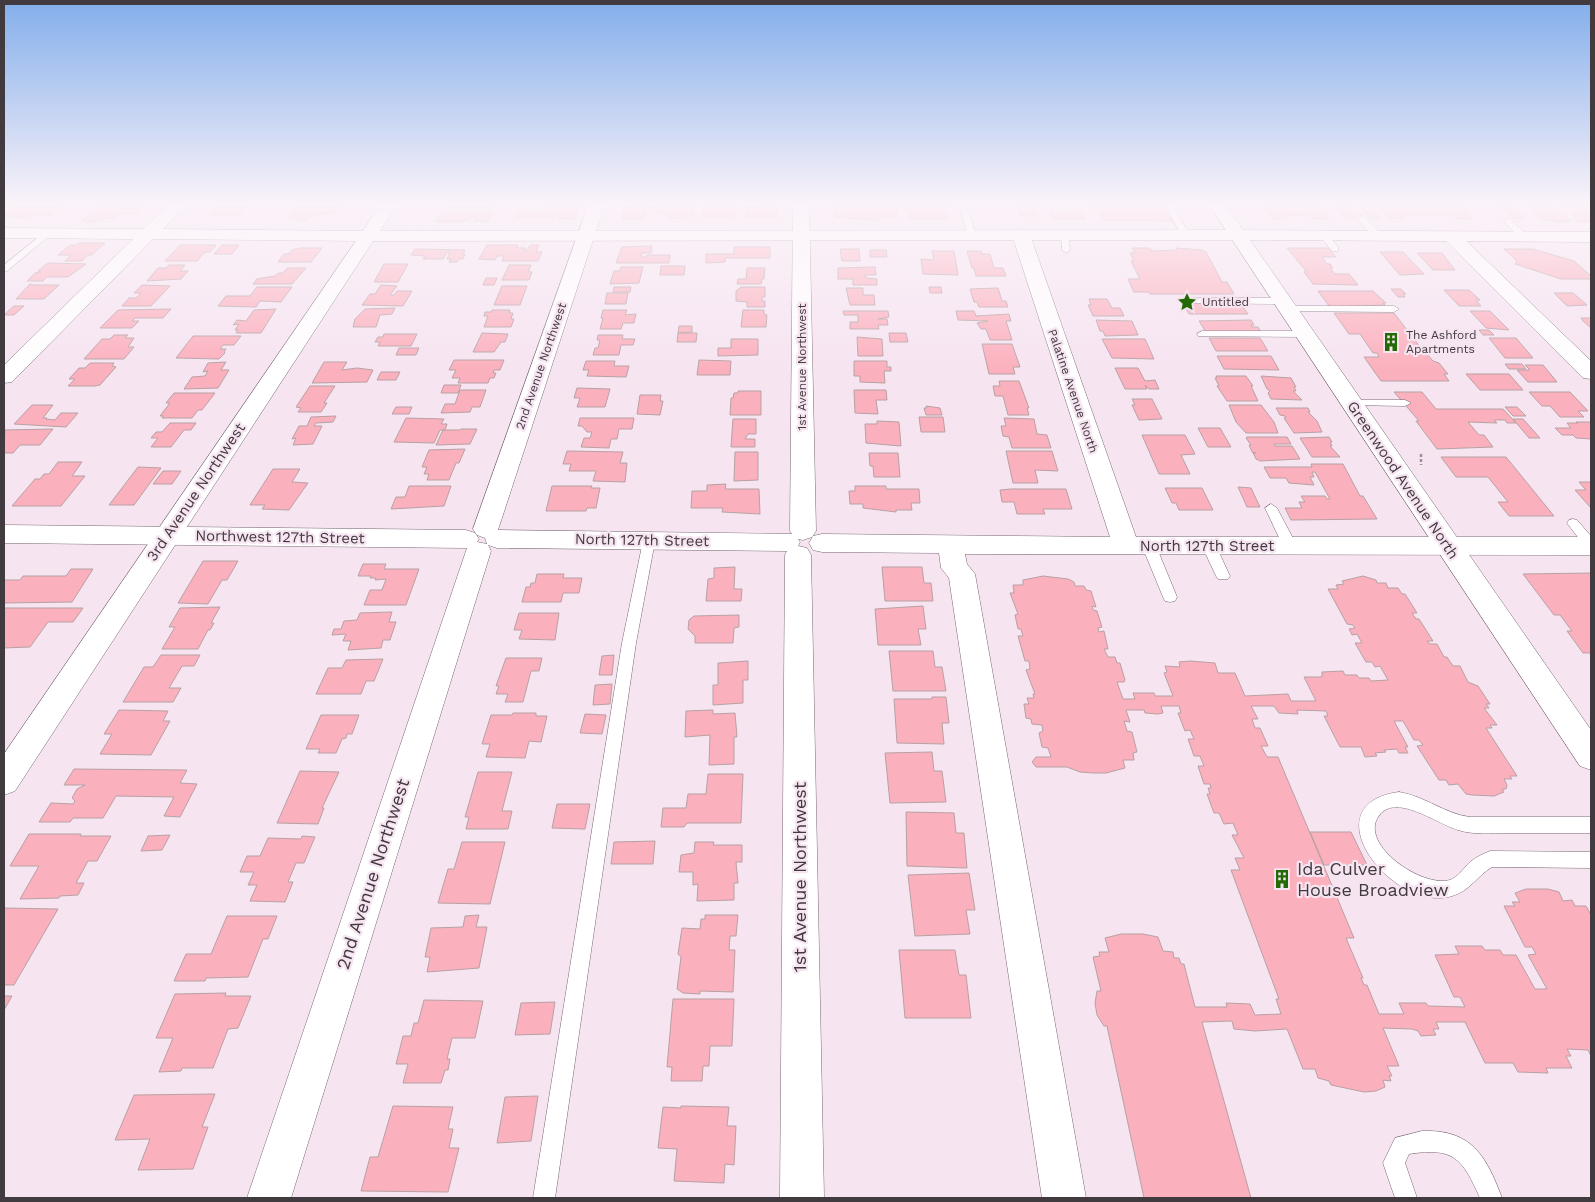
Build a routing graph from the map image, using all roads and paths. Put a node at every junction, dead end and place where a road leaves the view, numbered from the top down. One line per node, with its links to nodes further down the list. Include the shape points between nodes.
1 (16, 259): 9 (lane)
2 (124, 259): 16 (street)
3 (353, 259): 21 (street, 3rd Avenue Northwest)
4 (578, 259): 23 (street, 2nd Avenue Northwest)
5 (801, 259): 25 (street, 1st Avenue Northwest)
6 (1030, 259): 26 (street, Palatine Avenue North)
7 (1254, 259): 11 (street, Greenwood Avenue North)
8 (1475, 259): 15 (street)
9 (4, 269)
10 (1184, 300): 11 (lane)
11 (1285, 305): 12 (lane); 14 (street, Greenwood Avenue North)
12 (1394, 309)
13 (1202, 334): 14 (lane)
14 (1305, 334): 17 (street, Greenwood Avenue North)
15 (1591, 372)
16 (4, 377)
17 (1351, 403): 18 (lane); 29 (street, Greenwood Avenue North)
18 (1405, 403)
19 (1271, 508): 28 (lane)
20 (1574, 524): 30 (lane)
21 (167, 536): 22 (street, Northwest 127th Street); 23 (street, Northwest 127th Street); 35 (street, 3rd Avenue Northwest)
22 (6, 537)
23 (482, 539): 24 (street, North 127th Street); 38 (street, 2nd Avenue Northwest)
24 (649, 541): 25 (street, North 127th Street); 39 (lane, via 629,643)
25 (803, 543): 31 (street, North 127th Street); 40 (street, 1st Avenue Northwest)
26 (1138, 546): 27 (street, North 127th Street); 31 (street, North 127th Street); 33 (lane)
27 (1209, 546): 28 (street, North 127th Street); 32 (lane)
28 (1290, 546): 29 (street, North 127th Street)
29 (1448, 546): 30 (street, North 127th Street); 34 (street, Greenwood Avenue North)
30 (1591, 546)
31 (959, 554): 41 (street)
32 (1223, 576)
33 (1170, 597)
34 (1591, 756)
35 (4, 781)
36 (1591, 826): 37 (lane, via 1460,824 1425,806 1397,800 1375,807 1367,825 1369,837 1384,863 1427,888 1442,890 1455,887 1465,882 1479,864 1490,859)
37 (1591, 860)
38 (269, 1198)
39 (544, 1198)
40 (802, 1198)
41 (1064, 1198)
42 (1406, 1198): 43 (lane, via 1394,1163 1402,1145 1423,1141 1448,1141 1465,1151 1479,1170)
43 (1492, 1198)

